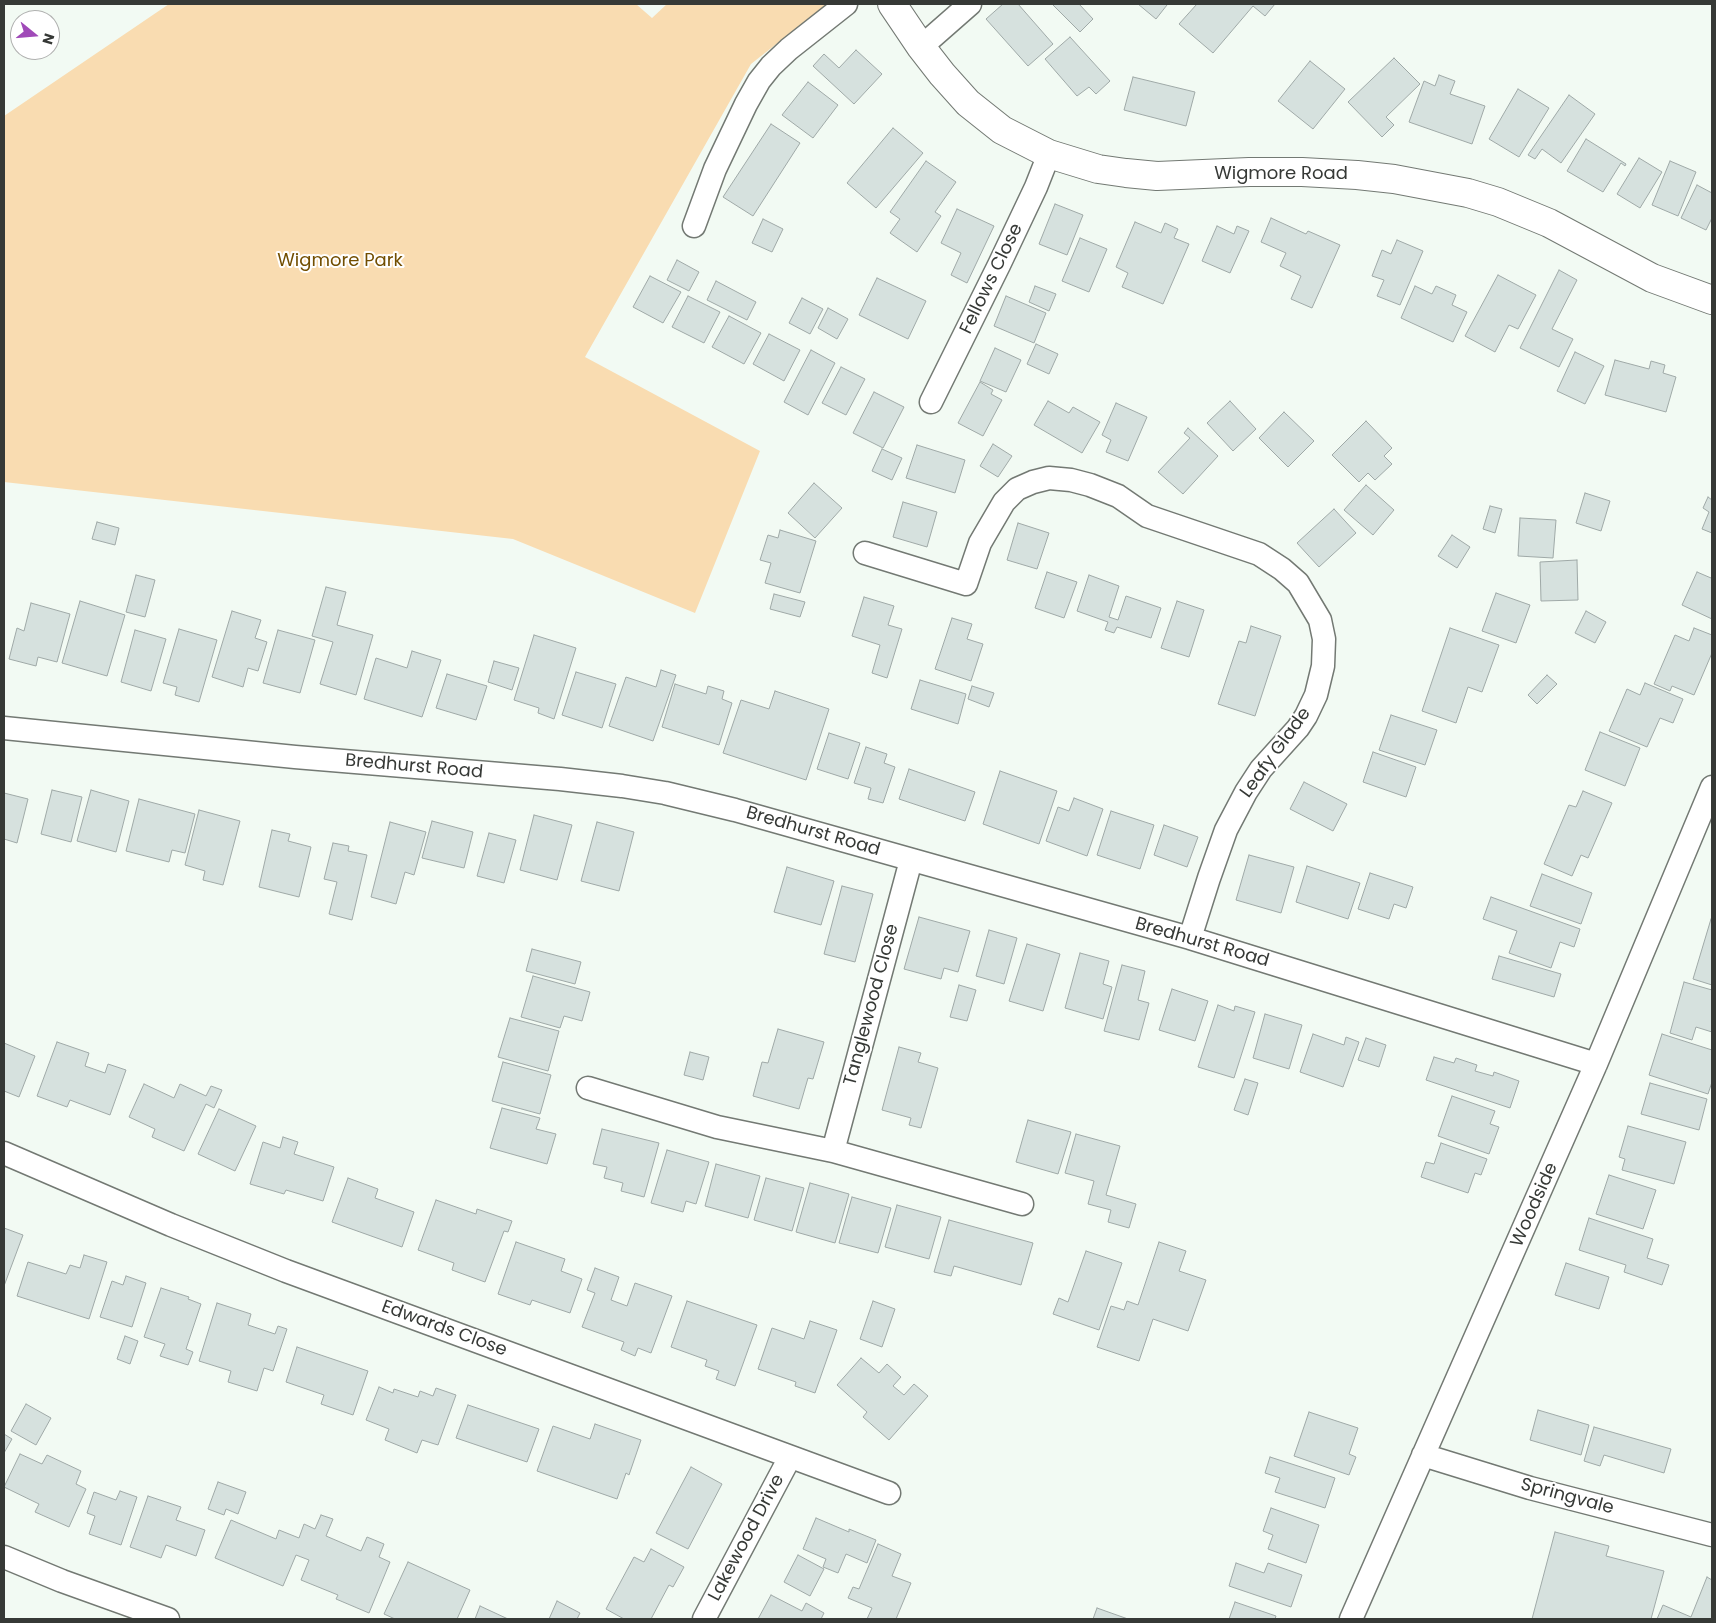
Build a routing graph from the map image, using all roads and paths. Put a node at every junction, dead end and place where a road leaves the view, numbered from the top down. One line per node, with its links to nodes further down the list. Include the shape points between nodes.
1 (846, 4): 6 (street, via 789,49 759,81 716,169)
2 (892, 4): 4 (street, Wigmore Road)
3 (970, 4): 4 (street)
4 (921, 47): 5 (street, Wigmore Road, via 968,103 1002,130)
5 (1049, 154): 7 (street, Wigmore Road, via 1098,169 1157,176 1249,172 1358,175 1468,193 1549,222 1652,278); 8 (street, Fellows Close, via 1003,257)
6 (694, 226)
7 (1712, 300)
8 (931, 402)
9 (866, 553): 13 (street, Leafy Glade, via 966,584 980,543 1004,502 1017,489 1049,478 1090,485 1118,496 1147,516 1259,554 1298,583 1320,620 1324,639 1323,666 1316,695 1306,716 1261,769 1226,830)
10 (4, 728): 12 (street, Bredhurst Road, via 622,786 735,810)
11 (1712, 787): 14 (street, Woodside)
12 (911, 860): 13 (street, Bredhurst Road); 16 (street, Tanglewood Close)
13 (1190, 938): 14 (street, Bredhurst Road)
14 (1596, 1064): 19 (street, Woodside)
15 (588, 1088): 16 (street, via 717,1127)
16 (833, 1151): 18 (street)
17 (4, 1153): 20 (street, Edwards Close, via 286,1271)
18 (1022, 1204)
19 (1423, 1456): 22 (street, Springvale, via 1530,1488); 26 (street, Woodside)
20 (790, 1457): 21 (street, Edwards Close); 25 (street, Lakewood Drive)
21 (889, 1493)
22 (1712, 1535)
23 (4, 1557): 24 (street)
24 (168, 1619)
25 (704, 1619)
26 (1351, 1619)

